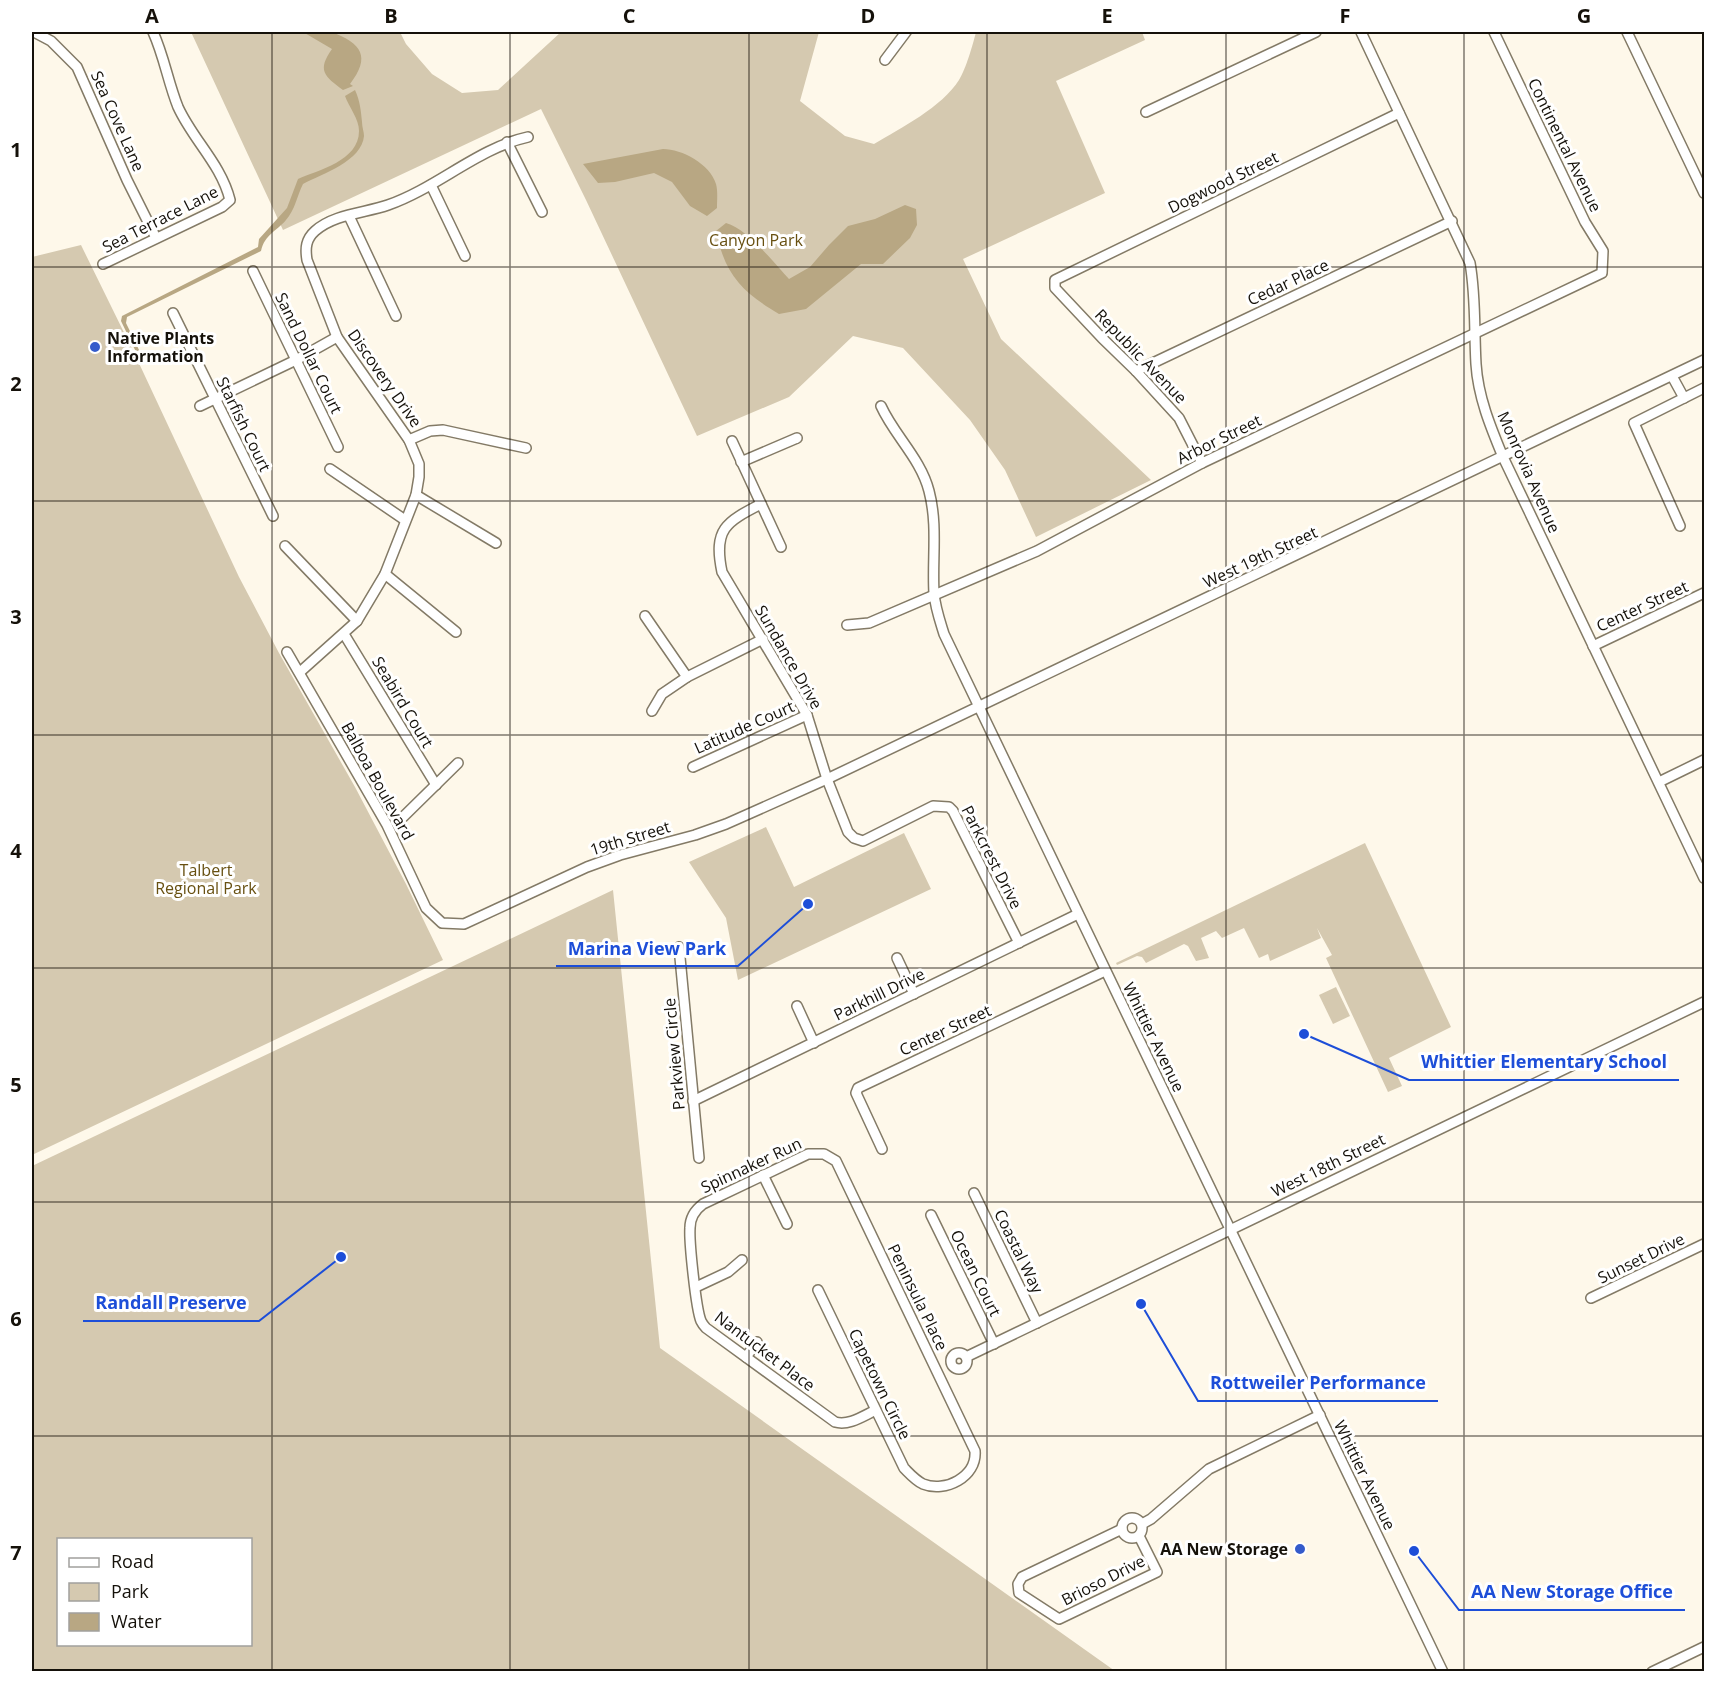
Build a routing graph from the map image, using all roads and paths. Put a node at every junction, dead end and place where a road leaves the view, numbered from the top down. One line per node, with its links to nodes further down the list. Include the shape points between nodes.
1 (34, 32): 8 (street, Sea Cove Lane)
2 (153, 32): 19 (street, Sea Terrace Lane, via 178,107 219,171 230,200)
3 (906, 32): 9 (street)
4 (1316, 32): 10 (street)
5 (1361, 32): 11 (street, Monrovia Avenue)
6 (1494, 32): 23 (street, Continental Avenue, via 1585,222 1603,251)
7 (1627, 32): 15 (street)
8 (53, 36): 19 (street, Sea Cove Lane, via 77,67)
9 (885, 60)
10 (1146, 112)
11 (1399, 113): 18 (street, Monrovia Avenue); 24 (street, Dogwood Street)
12 (528, 137): 13 (street, Discovery Drive)
13 (507, 142): 14 (street, Discovery Drive); 16 (street)
14 (430, 185): 17 (street, Discovery Drive, via 389,204); 20 (street)
15 (1704, 193)
16 (542, 212)
17 (349, 216): 26 (street); 28 (street, Discovery Drive, via 316,230 308,238 306,248 307,260)
18 (1452, 221): 27 (street, Monrovia Avenue, via 1470,263); 31 (street, Cedar Place)
19 (156, 238): 21 (street, Sea Terrace Lane)
20 (465, 256)
21 (103, 264)
22 (253, 271): 29 (street, Sand Dollar Court)
23 (1602, 273): 27 (street, Arbor Street)
24 (1059, 277): 31 (street, Republic Avenue, via 1055,288)
25 (173, 313): 35 (street, Starfish Court)
26 (396, 316)
27 (1476, 334): 43 (street, Monrovia Avenue, via 1481,398); 45 (street, Arbor Street)
28 (337, 337): 29 (street); 39 (street, Discovery Drive)
29 (296, 360): 35 (street); 41 (street, Sand Dollar Court)
30 (1704, 360): 32 (street, West 19th Street)
31 (1136, 371): 45 (street, Republic Avenue, via 1179,418)
32 (1672, 376): 34 (street); 43 (street, West 19th Street)
33 (1704, 388): 34 (street)
34 (1684, 398): 51 (street, via 1634,423)
35 (215, 399): 36 (street); 49 (street, Starfish Court)
36 (201, 406)
37 (881, 406): 57 (street, Whittier Avenue, via 928,488 934,522)
38 (797, 438): 44 (street)
39 (409, 440): 42 (street, via 443,430); 47 (street, Discovery Drive, via 419,464)
40 (732, 441): 44 (street)
41 (338, 447)
42 (526, 448)
43 (1503, 457): 64 (street, Monrovia Avenue); 68 (street, West 19th Street)
44 (741, 462): 48 (street)
45 (1202, 463): 57 (street, Arbor Street, via 1037,551)
46 (330, 470): 50 (street)
47 (416, 495): 50 (street, Discovery Drive); 52 (street)
48 (761, 504): 54 (street); 63 (street, Sundance Drive, via 732,519 723,530 718,553 722,572)
49 (273, 516)
50 (405, 520): 55 (street, Discovery Drive)
51 (1680, 526)
52 (496, 543)
53 (285, 546): 59 (street)
54 (782, 547)
55 (385, 574): 59 (street, Discovery Drive); 61 (street)
56 (1704, 593): 64 (street, Center Street)
57 (934, 594): 60 (street, Arbor Street, via 869,623); 68 (street, Whittier Avenue, via 944,634)
58 (645, 616): 67 (street)
59 (357, 621): 62 (street, Discovery Drive)
60 (847, 625)
61 (456, 632)
62 (345, 634): 66 (street, Discovery Drive); 76 (street, Seabird Court)
63 (763, 639): 67 (street); 70 (street, Sundance Drive)
64 (1593, 646): 75 (street, Monrovia Avenue)
65 (287, 652): 66 (street, Balboa Boulevard)
66 (300, 672): 80 (street, Balboa Boulevard, via 387,825 420,898)
67 (687, 677): 69 (street, via 662,694)
68 (978, 707): 74 (street, West 19th Street); 79 (street, Whittier Avenue)
69 (652, 711)
70 (807, 715): 73 (street, Latitude Court); 74 (street, Sundance Drive)
71 (1704, 760): 75 (street)
72 (458, 763): 76 (street)
73 (693, 767)
74 (827, 779): 80 (street, 19th Street, via 726,824 587,867 464,924); 81 (street, Parkcrest Drive, via 848,832 863,841 933,806 949,807)
75 (1659, 782): 78 (street, Monrovia Avenue)
76 (436, 785): 77 (street)
77 (401, 819)
78 (1704, 878)
79 (1078, 914): 81 (street, Parkhill Drive); 84 (street, Whittier Avenue)
80 (442, 923)
81 (1018, 944): 85 (street, Parkhill Drive)
82 (678, 947): 89 (street, Parkview Circle)
83 (897, 958): 85 (street)
84 (1105, 970): 90 (street, Center Street, via 858,1088 856,1093); 98 (street, Whittier Avenue)
85 (914, 994): 88 (street, Parkhill Drive)
86 (1704, 1002): 98 (street, West 18th Street)
87 (797, 1006): 88 (street)
88 (814, 1043): 89 (street, Parkhill Drive)
89 (693, 1101): 92 (street, Parkview Circle)
90 (882, 1149)
91 (824, 1154): 93 (street, Spinnaker Run, via 808,1154); 110 (street, Peninsula Place, via 836,1161)
92 (699, 1158)
93 (763, 1175): 95 (street, Spinnaker Run, via 703,1204); 97 (street)
94 (974, 1193): 104 (street, Coastal Way)
95 (694, 1213): 101 (street, Nantucket Place, via 690,1226)
96 (931, 1215): 106 (street, Ocean Court)
97 (787, 1224)
98 (1229, 1229): 104 (street, West 18th Street); 114 (street, Whittier Avenue)
99 (1704, 1244): 103 (street, Sunset Drive)
100 (742, 1260): 101 (street, via 728,1272)
101 (696, 1287): 108 (street, Nantucket Place, via 701,1322)
102 (818, 1290): 113 (street, Capetown Circle)
103 (1591, 1298)
104 (1037, 1323): 106 (street, West 18th Street)
105 (757, 1342): 108 (street)
106 (994, 1344): 109 (street, West 18th Street)
107 (953, 1356): 109 (street, West 18th Street, via 958,1353); 110 (street, West 18th Street); 111 (street, via 951,1362)
108 (746, 1357): 113 (street, Nantucket Place, via 835,1422 850,1422)
109 (966, 1357): 111 (street, West 18th Street, via 965,1366)
110 (933, 1363): 112 (street, Peninsula Place)
111 (956, 1368): 112 (street, West 18th Street)
112 (941, 1379): 115 (street, Peninsula Place, via 976,1460 968,1474 956,1480 944,1485)
113 (876, 1410): 115 (street, Capetown Circle, via 904,1468)
114 (1320, 1414): 116 (street, Brioso Drive, via 1209,1469); 120 (street, Whittier Avenue)
115 (923, 1484)
116 (1142, 1524): 117 (street, Brioso Drive, via 1131,1518 1125,1520); 118 (street, Brioso Drive)
117 (1122, 1529): 118 (street, Brioso Drive, via 1127,1537); 118 (street, Brioso Drive, via 1022,1577 1019,1593 1059,1619 1157,1572)
118 (1139, 1536)
119 (1704, 1647): 121 (street)
120 (1443, 1671)
121 (1652, 1671)

